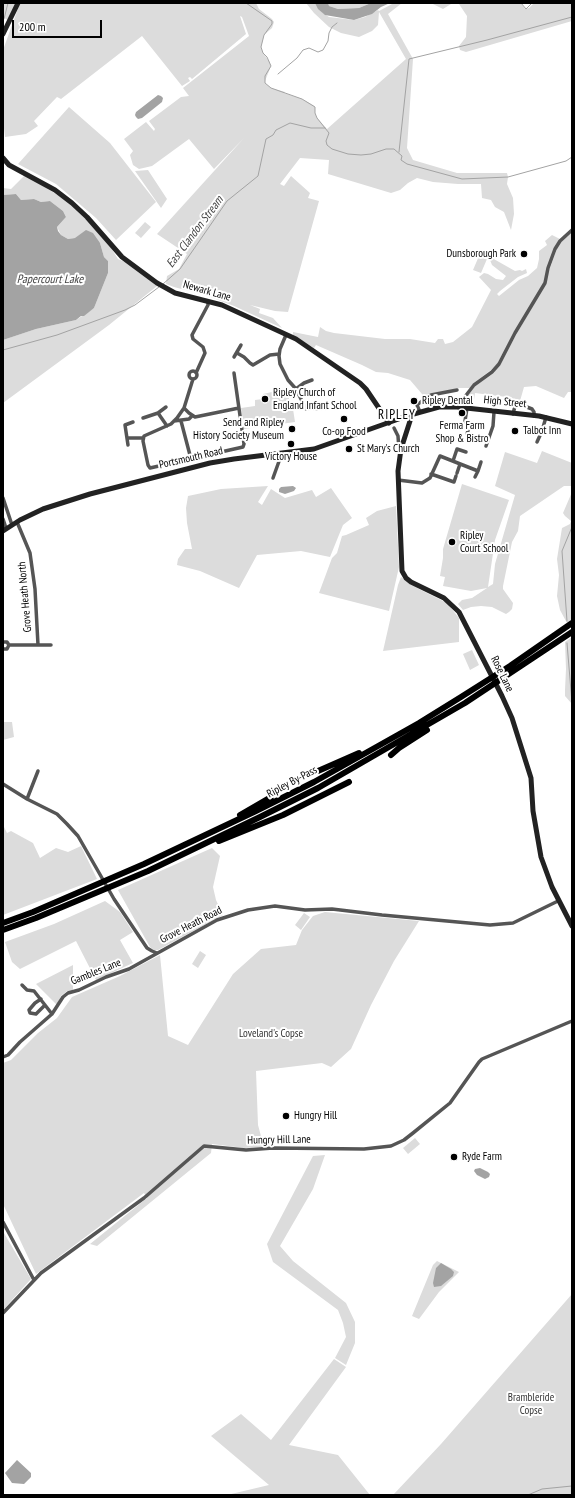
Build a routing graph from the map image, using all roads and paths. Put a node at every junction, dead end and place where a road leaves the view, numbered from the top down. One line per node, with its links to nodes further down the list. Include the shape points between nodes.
1 (18, 3): 2 (main road)
2 (3, 34)
3 (3, 158): 5 (main road, Newark Lane, via 9,165 55,190 72,203 122,257 157,283 179,294)
4 (572, 230): 18 (street, via 555,249 546,283 499,364 474,385)
5 (208, 301): 6 (main road, Newark Lane); 11 (street, via 192,335 205,353)
6 (286, 334): 9 (street); 35 (main road, Newark Lane, via 364,386)
7 (241, 344): 8 (street)
8 (237, 353): 9 (street, via 253,365 270,355); 10 (street)
9 (279, 354): 15 (street, via 280,364)
10 (234, 357)
11 (196, 373): 13 (street); 13 (street, via 189,373)
12 (234, 373): 20 (street)
13 (192, 379): 19 (street)
14 (312, 380): 15 (street)
15 (296, 389): 22 (street, via 306,409)
16 (457, 390): 23 (street, via 431,395 422,400 418,405)
17 (166, 407): 25 (street)
18 (457, 407): 21 (main road, High Street); 23 (main road, High Street)
19 (184, 408): 28 (street); 32 (street)
20 (238, 408): 28 (street, via 198,417); 50 (street, via 244,444 242,448)
21 (467, 408): 24 (main road, High Street); 39 (street, via 465,421 469,427)
22 (324, 409)
23 (420, 412): 27 (main road, High Street)
24 (494, 412): 26 (main road, High Street); 46 (street)
25 (158, 413): 30 (street); 37 (street)
26 (513, 414): 29 (main road, High Street); 29 (street, via 515,406 519,404 532,409)
27 (410, 415): 35 (main road, High Street); 43 (main road, Rose Lane)
28 (192, 416): 33 (street)
29 (534, 416): 31 (main road, High Street)
30 (143, 418)
31 (546, 418): 36 (main road, High Street); 44 (street)
32 (174, 421): 33 (street); 37 (street)
33 (181, 421): 50 (street)
34 (133, 422): 41 (street, via 125,425)
35 (389, 423): 48 (main road, Portsmouth Road, via 327,445)
36 (572, 424)
37 (167, 426): 42 (street, via 146,434)
38 (394, 428): 40 (street, Rose Lane)
39 (468, 434)
40 (398, 436): 43 (street); 49 (street, Rose Lane)
41 (127, 438): 42 (street); 45 (street)
42 (143, 438): 50 (street, via 148,465 151,468)
43 (405, 438): 49 (main road, Rose Lane)
44 (537, 442)
45 (128, 445)
46 (486, 446)
47 (466, 452): 51 (street, via 457,449)
48 (282, 453): 57 (street); 61 (main road, Portsmouth Road, via 223,460 157,476 67,500)
49 (400, 456): 58 (main road, Rose Lane)
50 (191, 459)
51 (453, 461): 53 (street); 55 (street, via 440,456)
52 (481, 462): 54 (street)
53 (460, 464): 54 (street); 55 (street, via 454,482)
54 (478, 471): 56 (street)
55 (431, 474): 58 (street, via 422,484)
56 (475, 477)
57 (273, 478)
58 (398, 480): 81 (main road, Rose Lane, via 404,574 411,582 444,598 456,607 502,696 512,718 531,778 532,811 541,857)
59 (3, 498): 61 (street, Grove Heath North)
60 (3, 520): 62 (street)
61 (14, 523): 62 (main road, Portsmouth Road); 67 (street, Grove Heath North, via 30,553)
62 (5, 530)
63 (572, 624): 71 (highway, Ripley By-Pass)
64 (572, 632): 70 (highway, Ripley By-Pass)
65 (3, 642): 66 (street, Grove Heath North)
66 (9, 645): 67 (street, Grove Heath North); 69 (street, via 7,649)
67 (38, 645): 68 (street)
68 (51, 645)
69 (3, 649)
70 (465, 702): 72 (highway); 80 (highway, Ripley By-Pass, via 318,788)
71 (419, 723): 74 (highway); 79 (highway, Ripley By-Pass, via 314,782)
72 (391, 755)
73 (38, 771): 78 (street)
74 (318, 771)
75 (349, 782): 80 (highway, via 283,815)
76 (3, 784): 78 (street, Grove Heath Road)
77 (271, 797): 79 (highway)
78 (27, 799): 85 (street, Grove Heath Road, via 57,814 78,836 114,899)
79 (165, 855): 82 (highway, Ripley By-Pass)
80 (167, 862): 84 (highway, Ripley By-Pass, via 100,892)
81 (558, 900): 83 (main road, Rose Lane); 86 (street, Grove Heath Road, via 513,923 490,925 340,909 305,910 275,906 259,908 217,920)
82 (3, 923)
83 (572, 926)
84 (3, 930)
85 (148, 948): 86 (street, Grove Heath Road); 87 (street)
86 (157, 953): 87 (street, Gambles Lane)
87 (149, 957): 91 (street, Gambles Lane, via 129,969 68,993)
88 (22, 985): 89 (street, via 27,990 34,991)
89 (41, 999): 90 (street); 90 (street, via 29,1012 36,1014)
90 (45, 1005): 91 (street)
91 (52, 1014): 93 (street, Gambles Lane)
92 (572, 1021): 95 (street, Hungry Hill Lane, via 482,1059 450,1103 404,1140 391,1146 364,1149 246,1150 204,1146 144,1198)
93 (3, 1057)
94 (3, 1222): 95 (street)
95 (34, 1280): 96 (street, Hungry Hill Lane)
96 (3, 1313)

